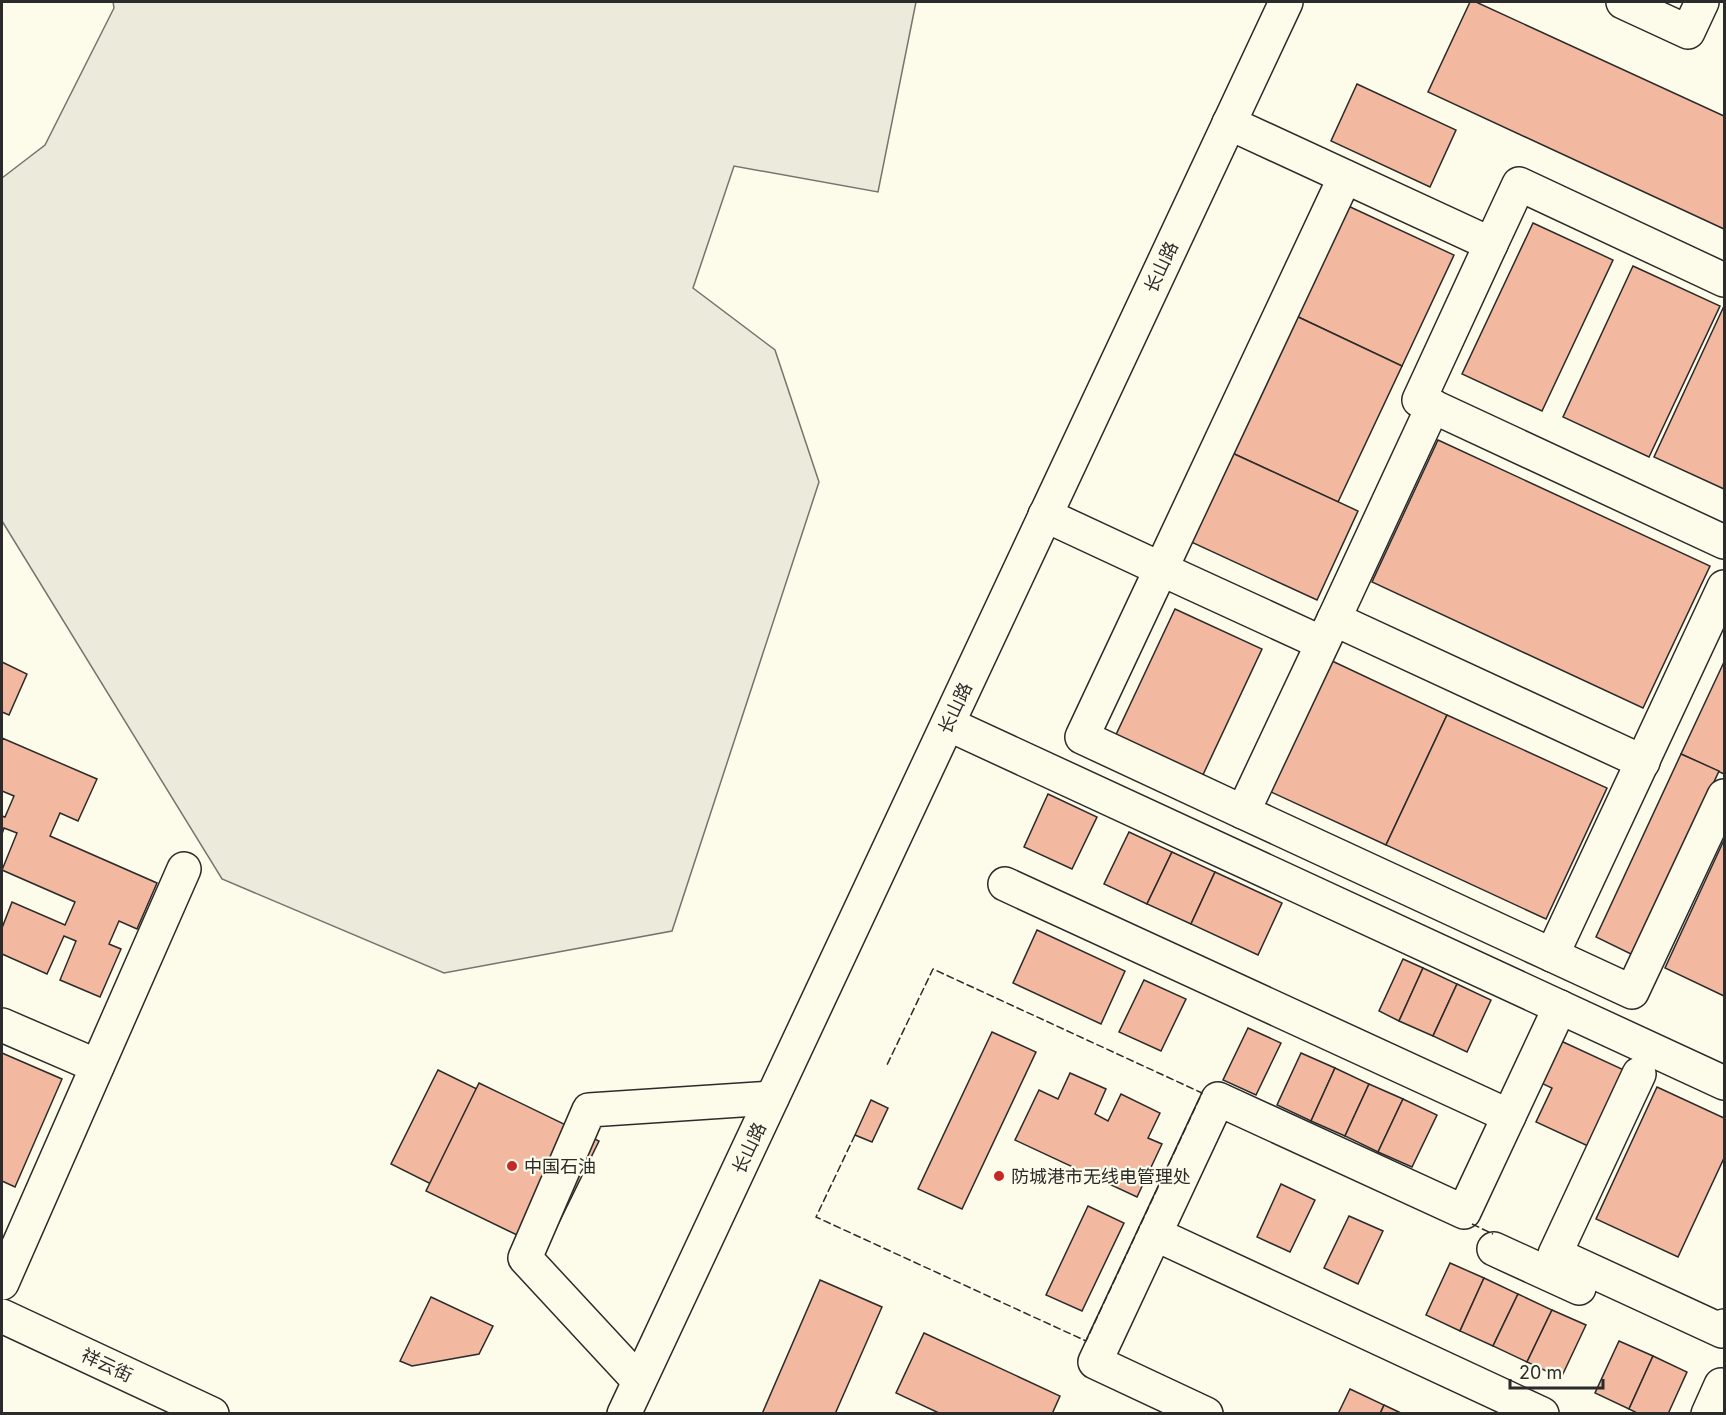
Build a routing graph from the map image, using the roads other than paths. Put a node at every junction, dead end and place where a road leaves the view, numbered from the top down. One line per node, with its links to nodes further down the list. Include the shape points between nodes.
1 (1286, 2): 4 (street, 长山路)
2 (1623, 2): 3 (street, via 1688,32)
3 (1702, 2)
4 (1229, 123): 5 (street); 9 (street, 长山路)
5 (1345, 177): 6 (street); 11 (street)
6 (1491, 244): 7 (street, via 1519,184); 8 (street, via 1419,400)
7 (1725, 280)
8 (1433, 406): 10 (street); 13 (street)
9 (1045, 515): 11 (street); 14 (street, 长山路)
10 (1725, 542)
11 (1161, 569): 13 (street); 17 (street, via 1082,737)
12 (1725, 587): 15 (street)
13 (1328, 631): 15 (street); 17 (street)
14 (948, 724): 21 (street); 26 (street, 长山路)
15 (1643, 762): 20 (street)
16 (1725, 795): 20 (street, via 1632,992)
17 (1243, 812): 20 (street)
18 (184, 868): 23 (street)
19 (1005, 884): 27 (street)
20 (1552, 955)
21 (1560, 1007): 25 (street); 27 (street)
22 (2, 1024): 23 (street)
23 (97, 1066): 30 (street)
24 (1639, 1074): 32 (street, via 1555,1254)
25 (1725, 1083)
26 (772, 1098): 33 (street, 长山路); 33 (street, via 589,1110 525,1258)
27 (1509, 1116): 28 (street, via 1464,1212 1218,1099)
28 (1155, 1234): 37 (street, via 1095,1362); 38 (street)
29 (1494, 1249): 32 (street)
30 (2, 1283)
31 (2, 1316): 34 (street, 祥云街)
32 (1722, 1364)
33 (639, 1381): 36 (street, 长山路)
34 (174, 1406): 35 (street, 祥云街)
35 (212, 1413)
36 (624, 1413)
37 (1206, 1413)
38 (1542, 1413)

